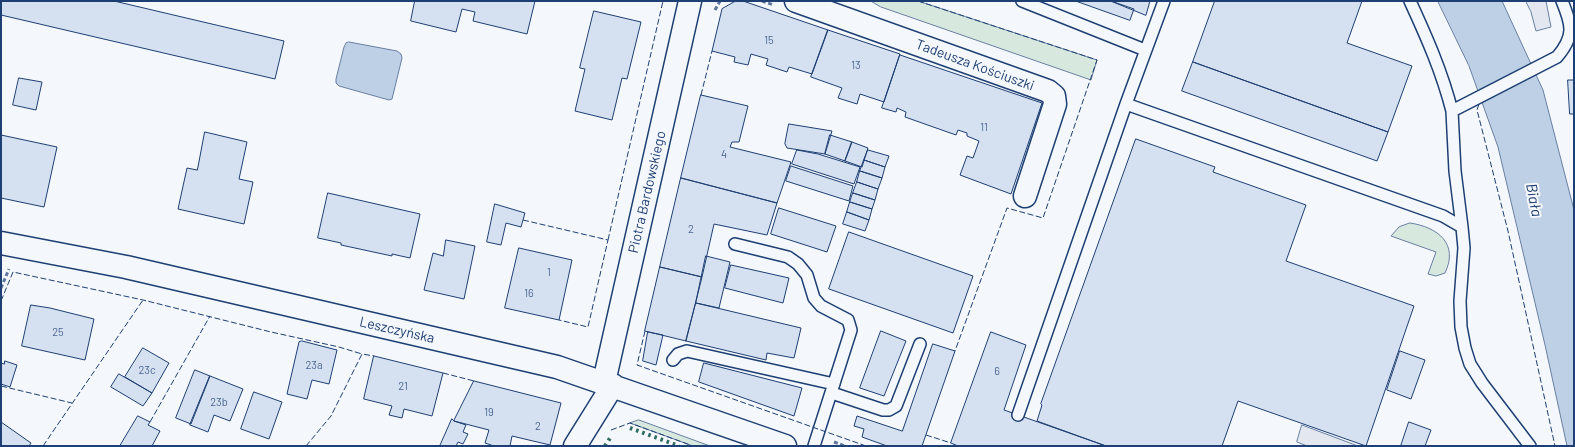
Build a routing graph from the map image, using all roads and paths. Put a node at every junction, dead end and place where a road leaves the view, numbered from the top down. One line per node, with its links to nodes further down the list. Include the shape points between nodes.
1 (690, 1): 20 (street, Piotra Bardowskiego)
2 (796, 1): 7 (street, Tadeusza Kościuszki)
3 (1022, 1): 9 (lane)
4 (1164, 1): 9 (lane)
5 (1410, 1): 11 (lane, via 1436,56)
6 (1562, 1): 8 (lane)
7 (830, 7): 12 (street, Tadeusza Kościuszki, via 1054,96 1055,104)
8 (1572, 19): 11 (lane, via 1567,46 1558,58)
9 (1145, 50): 10 (lane)
10 (1126, 104): 13 (lane, via 1443,216); 22 (lane)
11 (1452, 111): 13 (lane)
12 (1024, 196)
13 (1462, 227): 26 (lane, via 1464,248 1460,301 1465,348 1482,383)
14 (1, 243): 20 (street, Leszczyńska, via 136,269 557,367)
15 (735, 244): 21 (lane, via 788,257 807,274 814,298 821,306 848,320 851,330)
16 (11, 266): 17 (path)
17 (1, 288)
18 (920, 344): 21 (lane, via 896,406 889,410)
19 (672, 360): 21 (lane, via 687,351)
20 (608, 384): 23 (street, Piotra Bardowskiego); 24 (street, Leszczyńska)
21 (833, 388): 25 (lane)
22 (1018, 414)
23 (575, 446)
24 (785, 446)
25 (814, 446)
26 (1530, 446)

